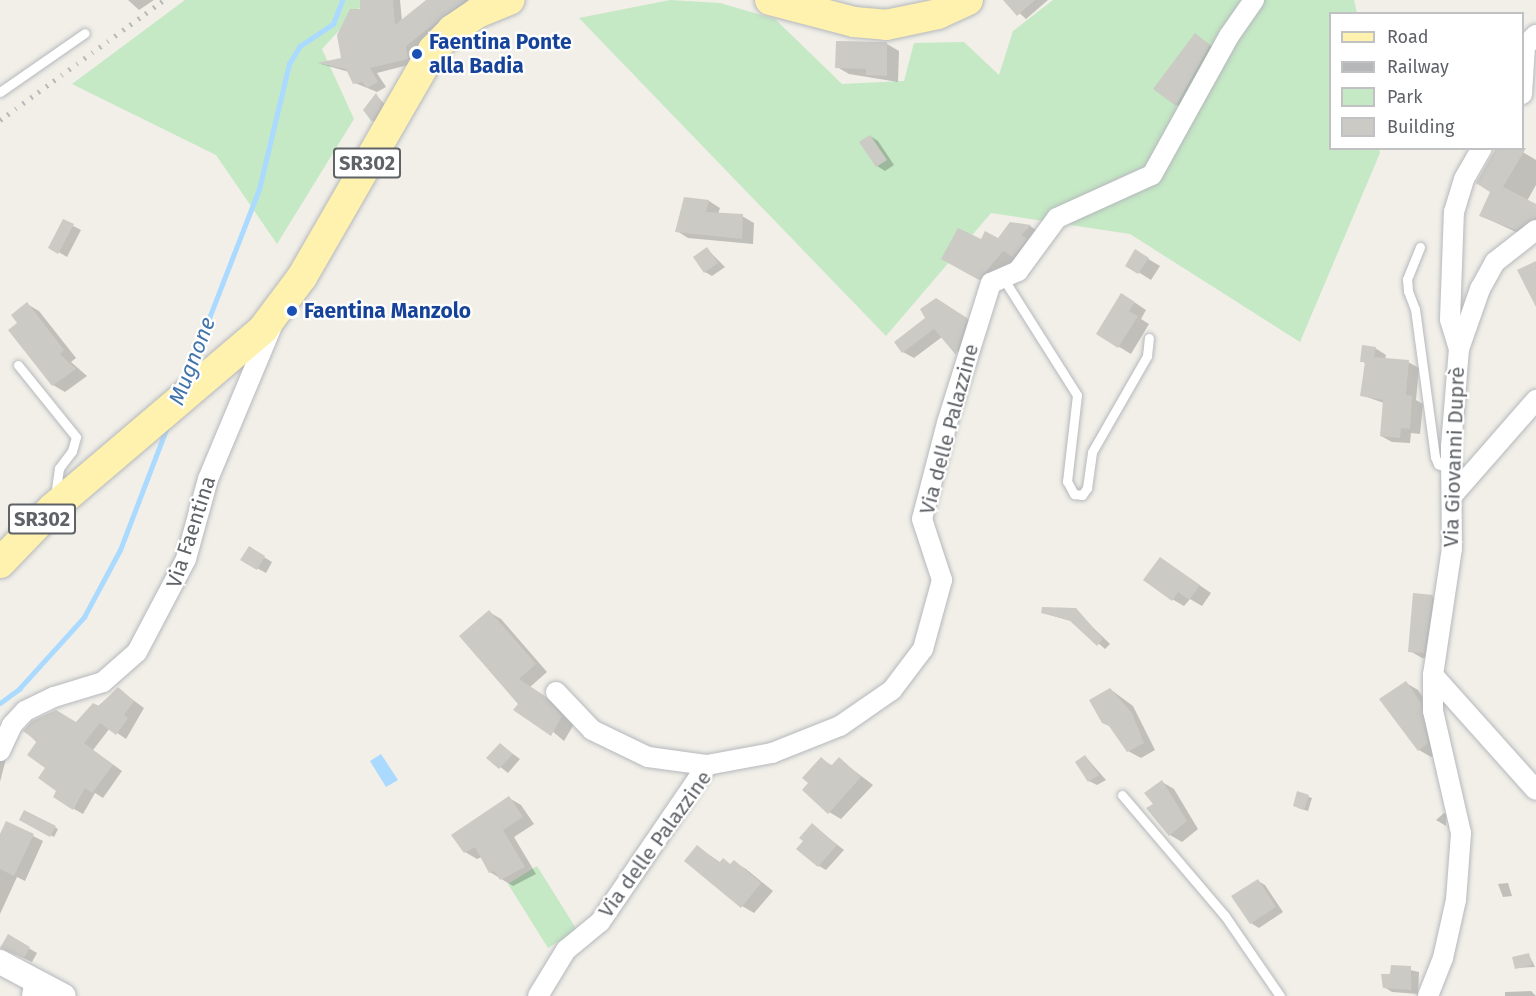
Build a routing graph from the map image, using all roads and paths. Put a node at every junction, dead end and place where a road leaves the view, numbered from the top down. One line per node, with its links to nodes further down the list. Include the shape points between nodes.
1 (770, 0): 2 (main road, via 854,22 886,25 938,14)
2 (968, 0)
3 (1254, 0): 12 (street, Via delle Palazzine, via 1229,36 1152,175 1056,218 1018,271)
4 (503, 1): 13 (main road, Via Faentina / SR302, via 452,30 426,60 302,277)
5 (85, 33): 8 (lane)
6 (1536, 34): 7 (street, via 1525,46)
7 (1524, 62)
8 (0, 92)
9 (1481, 150): 15 (street, via 1464,179 1454,212 1450,319)
10 (1536, 230): 15 (street, Via Giovanni Duprè, via 1495,262 1480,289)
11 (1419, 247): 18 (lane, via 1407,279 1408,291 1415,309 1435,458 1438,464)
12 (1003, 278): 14 (lane, via 1077,395 1067,481 1074,494 1082,495 1087,488 1092,452 1147,356); 25 (street, Via delle Palazzine, via 991,283 981,312 922,519 942,580 923,649 892,690 840,726 772,753)
13 (278, 311): 20 (main road, Via Faentina / SR302); 24 (street, Via Faentina, via 208,479 186,559 147,636 130,659 103,682 54,697 25,711 12,725)
14 (1149, 338)
15 (1459, 349): 18 (street, Via Giovanni Duprè)
16 (18, 365): 20 (lane, via 76,437 72,451 59,468)
17 (1536, 400): 19 (street)
18 (1451, 469): 19 (street, Via Giovanni Duprè)
19 (1452, 496): 22 (street, Via Giovanni Duprè, via 1452,548)
20 (54, 508): 21 (main road, SR302)
21 (0, 563)
22 (1433, 675): 26 (street); 33 (street, Via Giovanni Duprè, via 1433,711 1461,833 1455,900 1443,958)
23 (556, 692): 25 (street, via 602,734 648,757)
24 (0, 751)
25 (707, 765): 31 (street, Via delle Palazzine, via 600,922 566,950)
26 (1536, 790)
27 (1122, 795): 32 (lane, via 1225,916)
28 (0, 962): 29 (street)
29 (33, 989): 30 (street)
30 (64, 996)
31 (538, 996)
32 (1280, 996)
33 (1428, 996)

